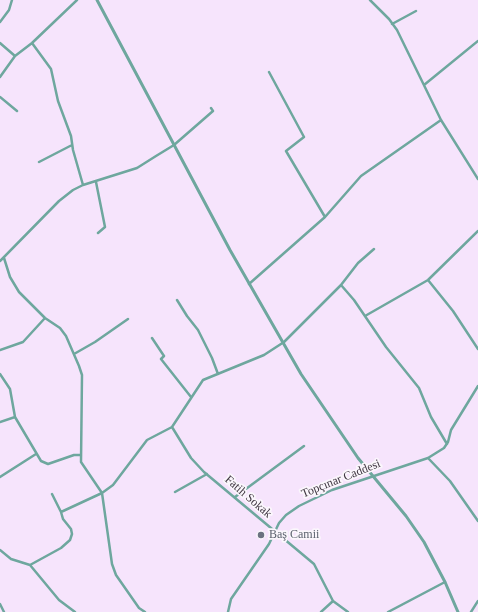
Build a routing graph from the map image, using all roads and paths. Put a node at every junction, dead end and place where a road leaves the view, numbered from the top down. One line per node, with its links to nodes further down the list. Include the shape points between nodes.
1 (12, 0): 6 (street, via 9,10)
2 (77, 0): 10 (street)
3 (97, 0): 20 (street)
4 (370, 0): 7 (street)
5 (416, 11): 7 (street)
6 (0, 22)
7 (392, 24): 14 (street)
8 (478, 41): 14 (street)
9 (0, 43): 11 (street)
10 (32, 43): 11 (street); 19 (street, via 51,69)
11 (15, 56): 13 (street)
12 (269, 72): 25 (street, via 304,137 286,151)
13 (0, 77)
14 (424, 85): 18 (street)
15 (0, 97): 17 (street)
16 (211, 108): 20 (street, via 213,112)
17 (18, 111)
18 (441, 120): 22 (street); 25 (street, via 361,176)
19 (72, 145): 21 (street); 24 (street)
20 (174, 146): 23 (street, via 137,168); 32 (street)
21 (39, 162)
22 (478, 179)
23 (96, 182): 24 (street); 27 (street, via 105,227)
24 (83, 185): 29 (street, via 59,201)
25 (325, 217): 32 (street)
26 (478, 231): 31 (street)
27 (98, 233)
28 (374, 249): 33 (street, via 358,263)
29 (4, 258): 30 (street); 36 (street, via 10,277 19,292)
30 (0, 261)
31 (428, 280): 35 (street); 40 (street, via 453,311)
32 (248, 284): 39 (street)
33 (342, 285): 35 (street); 39 (street)
34 (177, 300): 44 (street, via 205,343)
35 (365, 316): 50 (street, via 419,388)
36 (45, 318): 41 (street, via 23,342); 42 (street, via 60,328)
37 (128, 319): 42 (street)
38 (152, 338): 46 (street, via 164,356 161,359)
39 (284, 342): 44 (street, via 264,355); 56 (street, via 301,374)
40 (478, 349)
41 (0, 350)
42 (74, 354): 53 (street, via 82,375)
43 (0, 374): 47 (street, via 10,389)
44 (218, 374): 46 (street, via 203,380)
45 (478, 386): 50 (street, via 451,430)
46 (191, 397): 49 (street)
47 (15, 417): 48 (street); 52 (street)
48 (0, 422)
49 (172, 426): 55 (street, Fatih Sokak, via 190,458); 59 (street, via 147,440 113,485)
50 (447, 444): 54 (street, Topçınar Caddesi)
51 (304, 446): 61 (street)
52 (36, 454): 53 (street, via 41,461 48,464); 57 (street)
53 (81, 455): 59 (street, via 81,462)
54 (428, 458): 56 (street, Topçınar Caddesi); 63 (street, via 450,481)
55 (207, 474): 58 (street); 61 (street, Fatih Sokak)
56 (371, 476): 64 (street, Topçınar Caddesi, via 332,490 299,506 282,519); 67 (street, via 406,516 424,542)
57 (0, 477)
58 (175, 492)
59 (102, 493): 62 (street); 73 (street, via 112,564 116,575 139,608)
60 (52, 494): 62 (street)
61 (235, 497): 64 (street, Fatih Sokak)
62 (61, 512): 66 (street, via 71,529 70,540 61,548)
63 (478, 521)
64 (275, 532): 68 (street, Fatih Sokak, via 314,564); 74 (street, Topçınar Caddesi, via 231,599)
65 (0, 550): 66 (street, via 10,559)
66 (30, 565): 72 (street, via 59,600)
67 (445, 582): 77 (street); 78 (street)
68 (333, 601): 75 (street); 76 (street, Fatih Sokak)
69 (478, 601): 79 (street)
70 (0, 604): 71 (street)
71 (4, 612)
72 (73, 612)
73 (145, 612)
74 (228, 612)
75 (321, 612)
76 (348, 612)
77 (388, 612)
78 (458, 612)
79 (471, 612)

